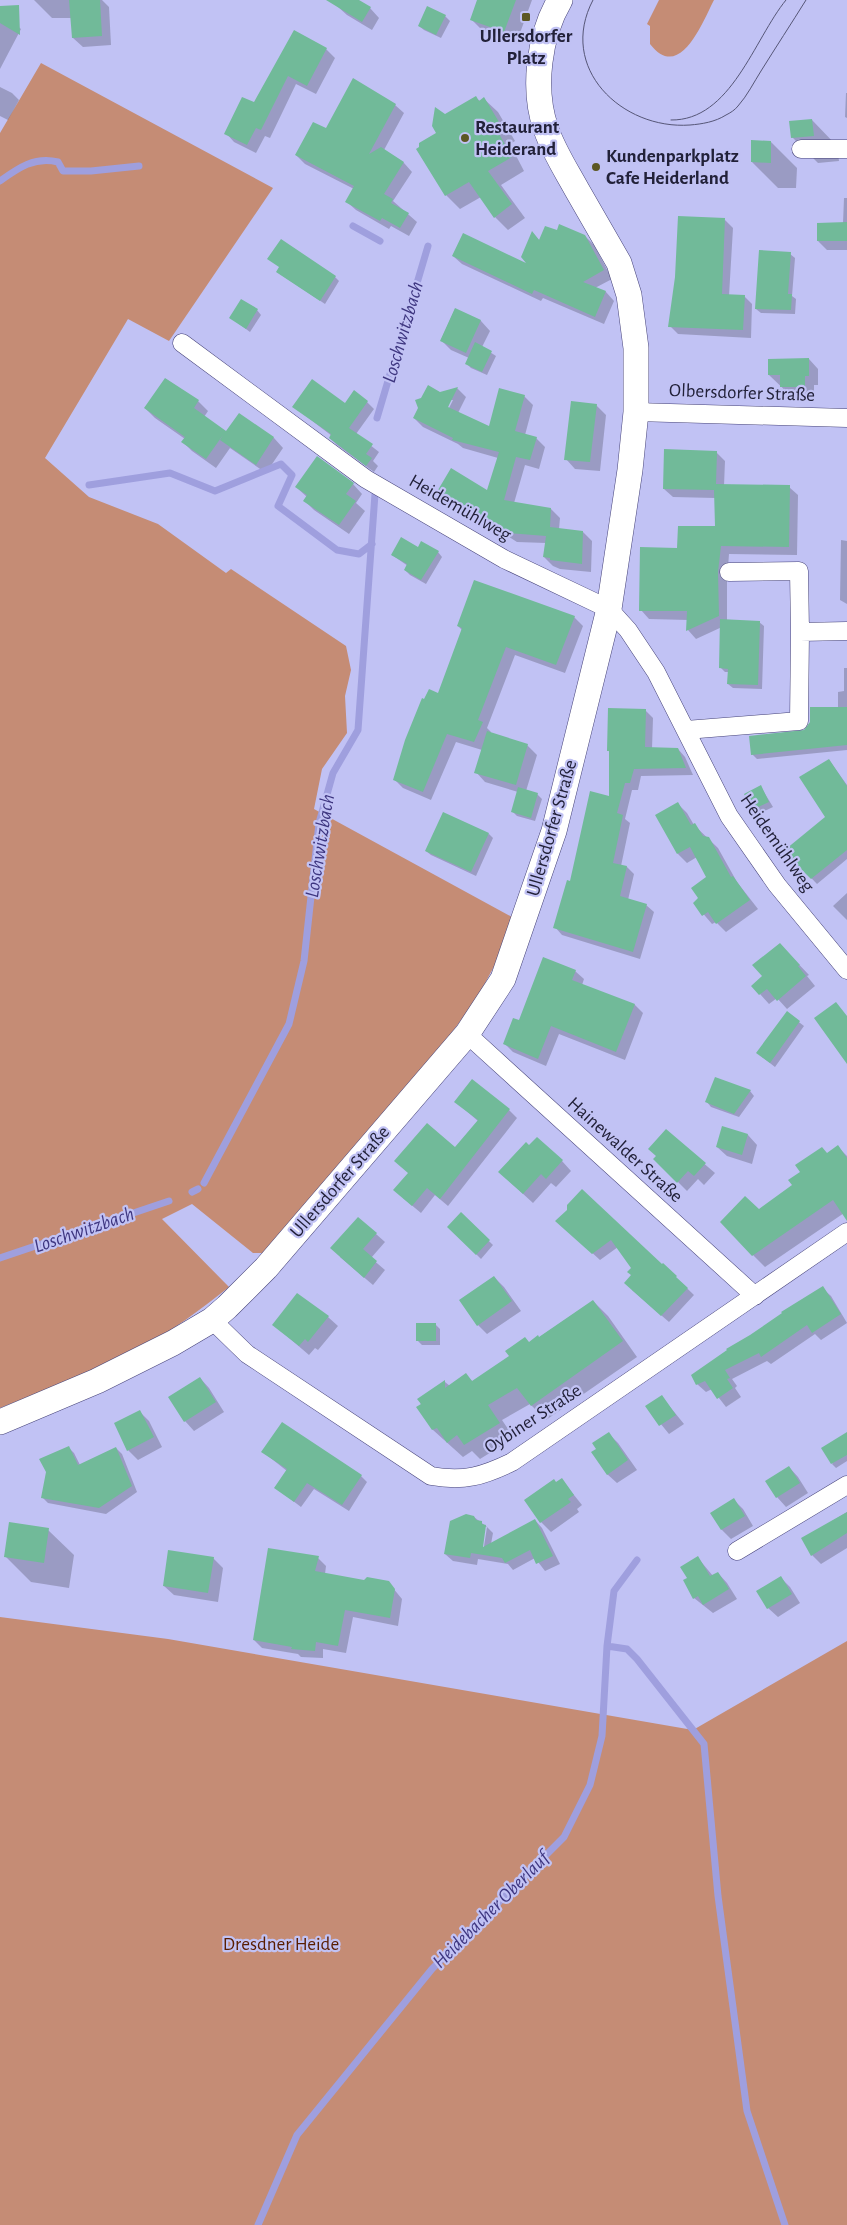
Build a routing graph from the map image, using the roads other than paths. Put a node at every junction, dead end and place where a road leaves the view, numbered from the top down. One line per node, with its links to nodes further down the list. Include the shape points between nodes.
1 (554, 6): 5 (main road, Ullersdorfer Straße, via 542,49 539,98 543,120 561,162 624,277 636,348)
2 (801, 149): 3 (street)
3 (847, 149)
4 (182, 343): 8 (street, Heidemühlweg, via 366,479 504,559)
5 (636, 412): 6 (street, Olbersdorfer Straße); 8 (main road, Ullersdorfer Straße)
6 (847, 418)
7 (729, 572): 10 (street, via 799,571)
8 (609, 609): 11 (street, Heidemühlweg, via 628,630 656,672); 13 (main road, Ullersdorfer Straße, via 551,840 503,979)
9 (847, 631): 10 (street)
10 (800, 632): 11 (street, via 799,720)
11 (686, 730): 12 (street, Heidemühlweg, via 729,816 777,885)
12 (847, 970)
13 (467, 1034): 15 (street, Hainewalder Straße); 16 (main road, Ullersdorfer Straße, via 248,1288)
14 (847, 1232): 15 (street, Oybiner Straße)
15 (754, 1296): 16 (street, Oybiner Straße, via 512,1462 464,1479 431,1476 247,1354)
16 (212, 1320): 17 (main road, Ullersdorfer Straße, via 174,1343 97,1381)
17 (0, 1422)
18 (847, 1485): 19 (street)
19 (737, 1551)

